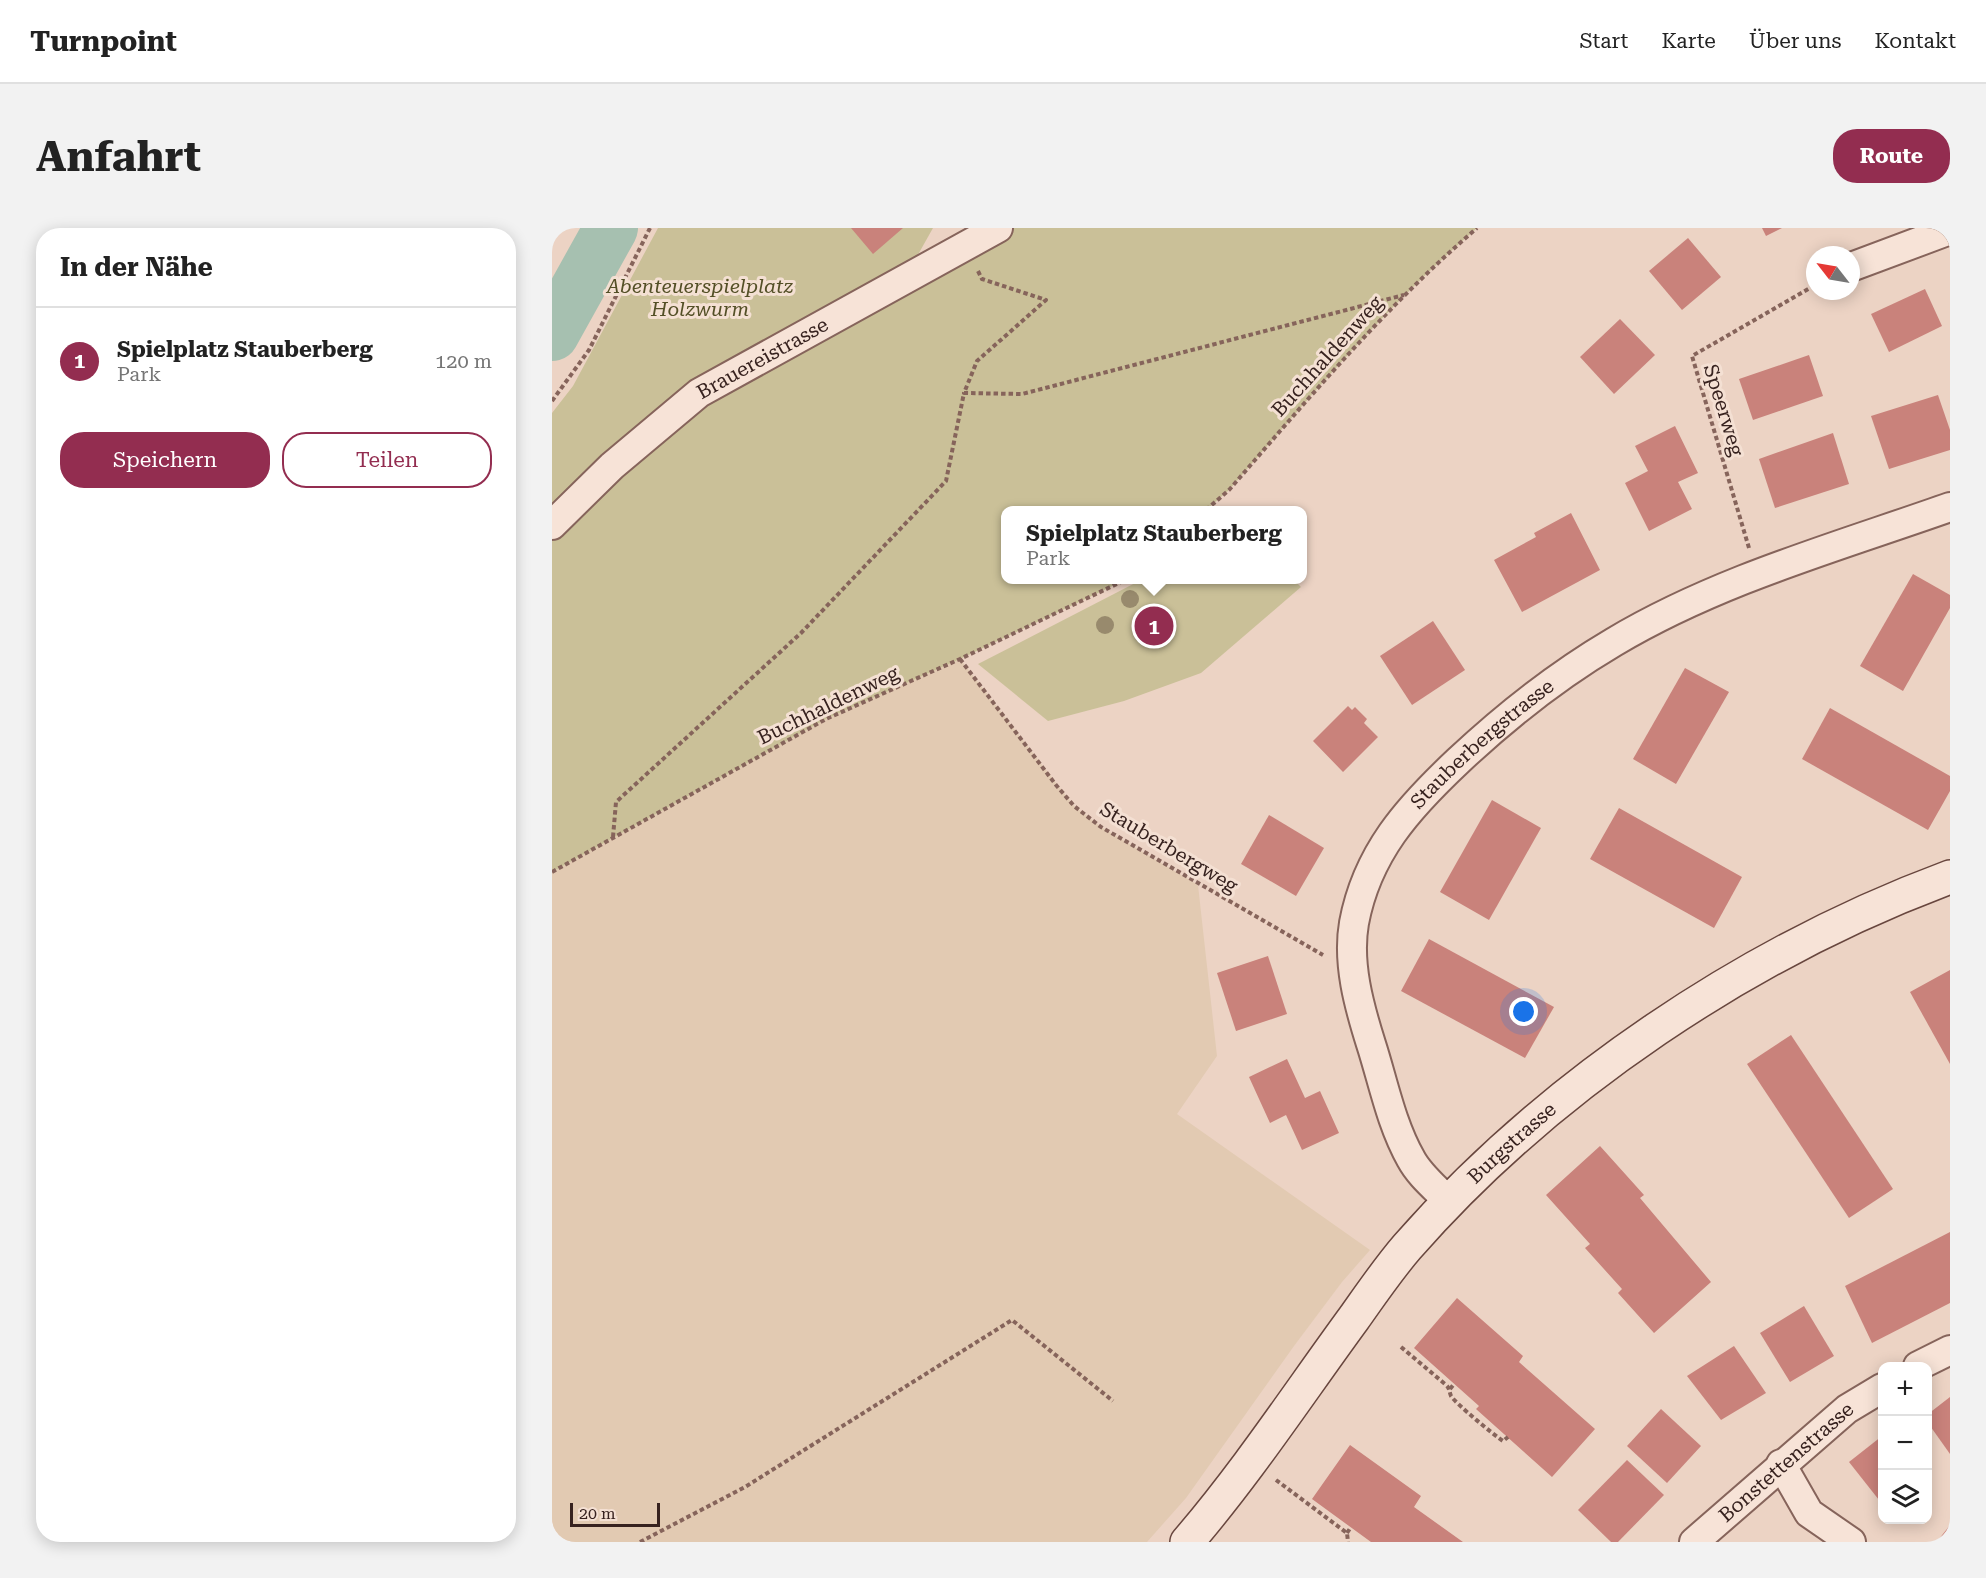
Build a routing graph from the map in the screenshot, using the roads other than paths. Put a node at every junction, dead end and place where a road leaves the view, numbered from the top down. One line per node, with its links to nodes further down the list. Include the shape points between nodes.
1 (998, 228): 5 (street, Brauereistrasse, via 699,393 612,466)
2 (1950, 230): 3 (street)
3 (1860, 264)
4 (1950, 507): 7 (street, Stauberbergstrasse, via 1756,575 1617,640 1560,677 1487,734 1440,777 1383,844 1364,884 1354,926 1354,972 1360,1008 1411,1161)
5 (552, 525)
6 (1950, 877): 7 (street, Burgstrasse, via 1819,932 1699,1002 1626,1050 1536,1122)
7 (1450, 1203): 12 (street, Burgstrasse, via 1397,1259)
8 (1950, 1350): 9 (street)
9 (1926, 1362)
10 (1878, 1390): 11 (street, Bonstettenstrasse, via 1847,1409)
11 (1781, 1464): 13 (street, Bonstettenstrasse); 14 (street, via 1809,1512)
12 (1187, 1542)
13 (1694, 1542)
14 (1851, 1542)

